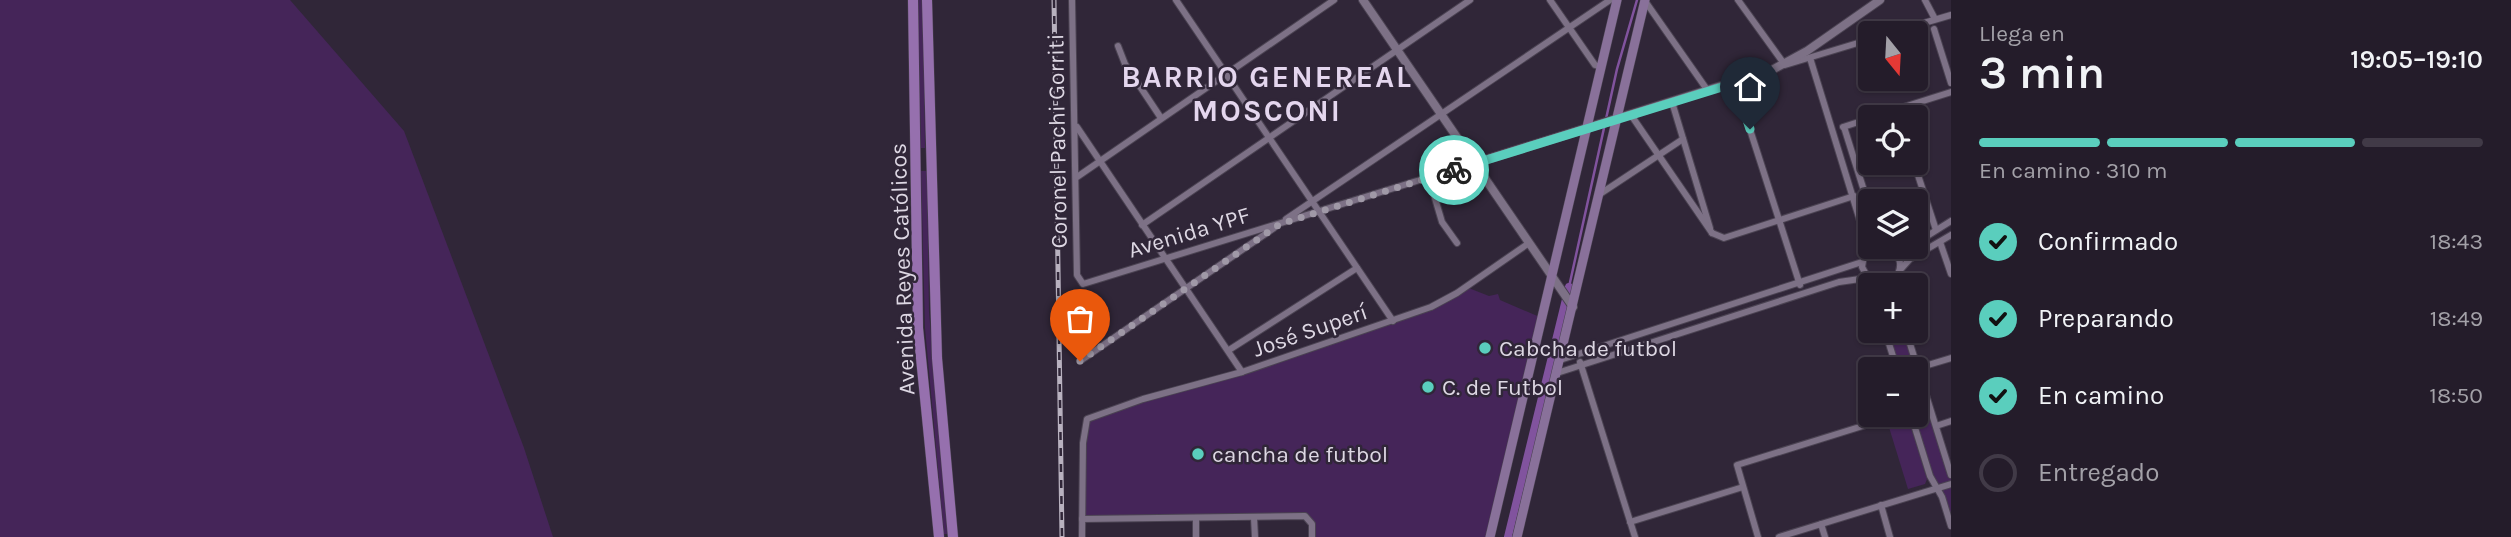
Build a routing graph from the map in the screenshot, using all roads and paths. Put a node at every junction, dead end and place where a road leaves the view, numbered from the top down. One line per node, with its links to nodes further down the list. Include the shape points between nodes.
1 (913, 0): 108 (main road, Avenida Reyes Católicos, via 918,328)
2 (927, 0): 109 (main road, Avenida Reyes Católicos, via 937,358)
3 (1072, 0): 38 (street, Coronel Pachi Gorriti)
4 (1335, 0): 26 (street)
5 (1363, 0): 22 (street)
6 (1469, 0): 22 (street)
7 (1550, 0): 18 (street)
8 (1610, 0): 18 (street)
9 (1617, 0): 25 (main road)
10 (1645, 0): 29 (street); 36 (main road)
11 (1880, 0): 24 (street)
12 (1925, 0): 16 (street)
13 (1179, 1): 26 (street)
14 (1741, 1): 24 (street)
15 (1951, 15): 16 (street)
16 (1936, 19): 17 (street)
17 (1928, 21)
18 (1569, 27): 25 (street); 33 (street)
19 (1934, 29): 28 (street)
20 (1858, 43): 23 (street, Avenida YPF)
21 (1118, 46): 35 (street)
22 (1396, 50): 33 (street); 42 (street)
23 (1810, 58): 24 (street, Avenida YPF); 41 (street)
24 (1785, 65): 27 (street, Avenida YPF)
25 (1601, 67): 40 (main road)
26 (1227, 75): 35 (street); 42 (street)
27 (1735, 83): 29 (street, Avenida YPF); 56 (street)
28 (1951, 83)
29 (1708, 91): 31 (street, Avenida YPF)
30 (1951, 92): 32 (street)
31 (1672, 102): 34 (street, Avenida YPF); 43 (street)
32 (1910, 105)
33 (1440, 115): 46 (street); 53 (street)
34 (1630, 115): 36 (street, Avenida YPF); 44 (street)
35 (1161, 118): 45 (street)
36 (1613, 120): 40 (street, Avenida YPF); 51 (main road)
37 (1858, 122): 39 (street)
38 (1075, 124): 45 (street); 48 (street, Coronel Pachi Gorriti)
39 (1844, 127): 41 (street); 50 (street)
40 (1586, 129): 46 (street, Avenida YPF); 74 (main road)
41 (1833, 130): 52 (street)
42 (1269, 138): 53 (street); 59 (street)
43 (1683, 139): 44 (street); 61 (street)
44 (1657, 155): 51 (street); 61 (street)
45 (1098, 161): 48 (street); 59 (street)
46 (1475, 163): 49 (street, Avenida YPF); 66 (street)
47 (1918, 175): 60 (street)
48 (1077, 177): 75 (street, Coronel Pachi Gorriti)
49 (1429, 178): 55 (street, Avenida YPF); 65 (street, via 1442,222)
50 (1863, 189)
51 (1598, 195): 79 (main road)
52 (1854, 196): 54 (street); 56 (street)
53 (1312, 201): 55 (street); 58 (street)
54 (1858, 207)
55 (1319, 212): 58 (street, Avenida YPF); 70 (street)
56 (1780, 220): 61 (street, via 1724,238); 77 (street)
57 (1951, 221): 60 (street)
58 (1280, 224): 67 (street, Avenida YPF); 78 (street)
59 (1142, 225): 67 (street)
60 (1936, 230): 63 (street)
61 (1712, 233)
62 (1951, 234): 64 (street)
63 (1928, 235)
64 (1940, 242): 72 (street, via 1910,259); 73 (street)
65 (1457, 243)
66 (1530, 243): 74 (street); 81 (street, José Superí, via 1443,301)
67 (1166, 259): 75 (street, Avenida YPF, via 1087,284); 78 (street)
68 (1865, 259): 69 (street)
69 (1862, 262): 71 (street); 77 (street)
70 (1357, 268): 81 (street); 83 (street)
71 (1866, 273)
72 (1900, 273)
73 (1951, 274)
74 (1553, 277): 79 (street); 114 (main road)
75 (1079, 281)
76 (1858, 281): 82 (street, via 1839,282)
77 (1800, 285): 80 (street)
78 (1185, 288): 83 (street); 87 (street)
79 (1573, 307): 86 (main road)
80 (1694, 317): 82 (street); 84 (street)
81 (1393, 321): 90 (street, José Superí)
82 (1697, 327): 88 (street)
83 (1229, 350): 90 (street)
84 (1578, 354): 86 (street); 88 (street)
85 (1951, 358): 89 (street)
86 (1560, 360): 91 (main road)
87 (1080, 361)
88 (1581, 364): 91 (street); 105 (street)
89 (1928, 365)
90 (1242, 372): 104 (street, José Superí, via 1087,419)
91 (1557, 373): 115 (main road)
92 (1928, 400): 94 (street)
93 (1951, 421): 94 (street)
94 (1936, 426): 97 (street)
95 (1859, 427): 99 (street, via 1737,465)
96 (1915, 427): 100 (street)
97 (1951, 475)
98 (1951, 484): 100 (street)
99 (1743, 487): 105 (street); 117 (street)
100 (1937, 488): 101 (street); 107 (street)
101 (1881, 505): 106 (street); 120 (street)
102 (1196, 518): 103 (street); 104 (street); 111 (street)
103 (1254, 518): 112 (street); 113 (street, via 1305,516 1311,521)
104 (1082, 519): 110 (street)
105 (1630, 522): 116 (street)
106 (1821, 524): 118 (street); 119 (street)
107 (1951, 526)
108 (939, 537)
109 (954, 537)
110 (1082, 537)
111 (1196, 537)
112 (1255, 537)
113 (1312, 537)
114 (1490, 537)
115 (1517, 537)
116 (1635, 537)
117 (1758, 537)
118 (1779, 537)
119 (1825, 537)
120 (1890, 537)

